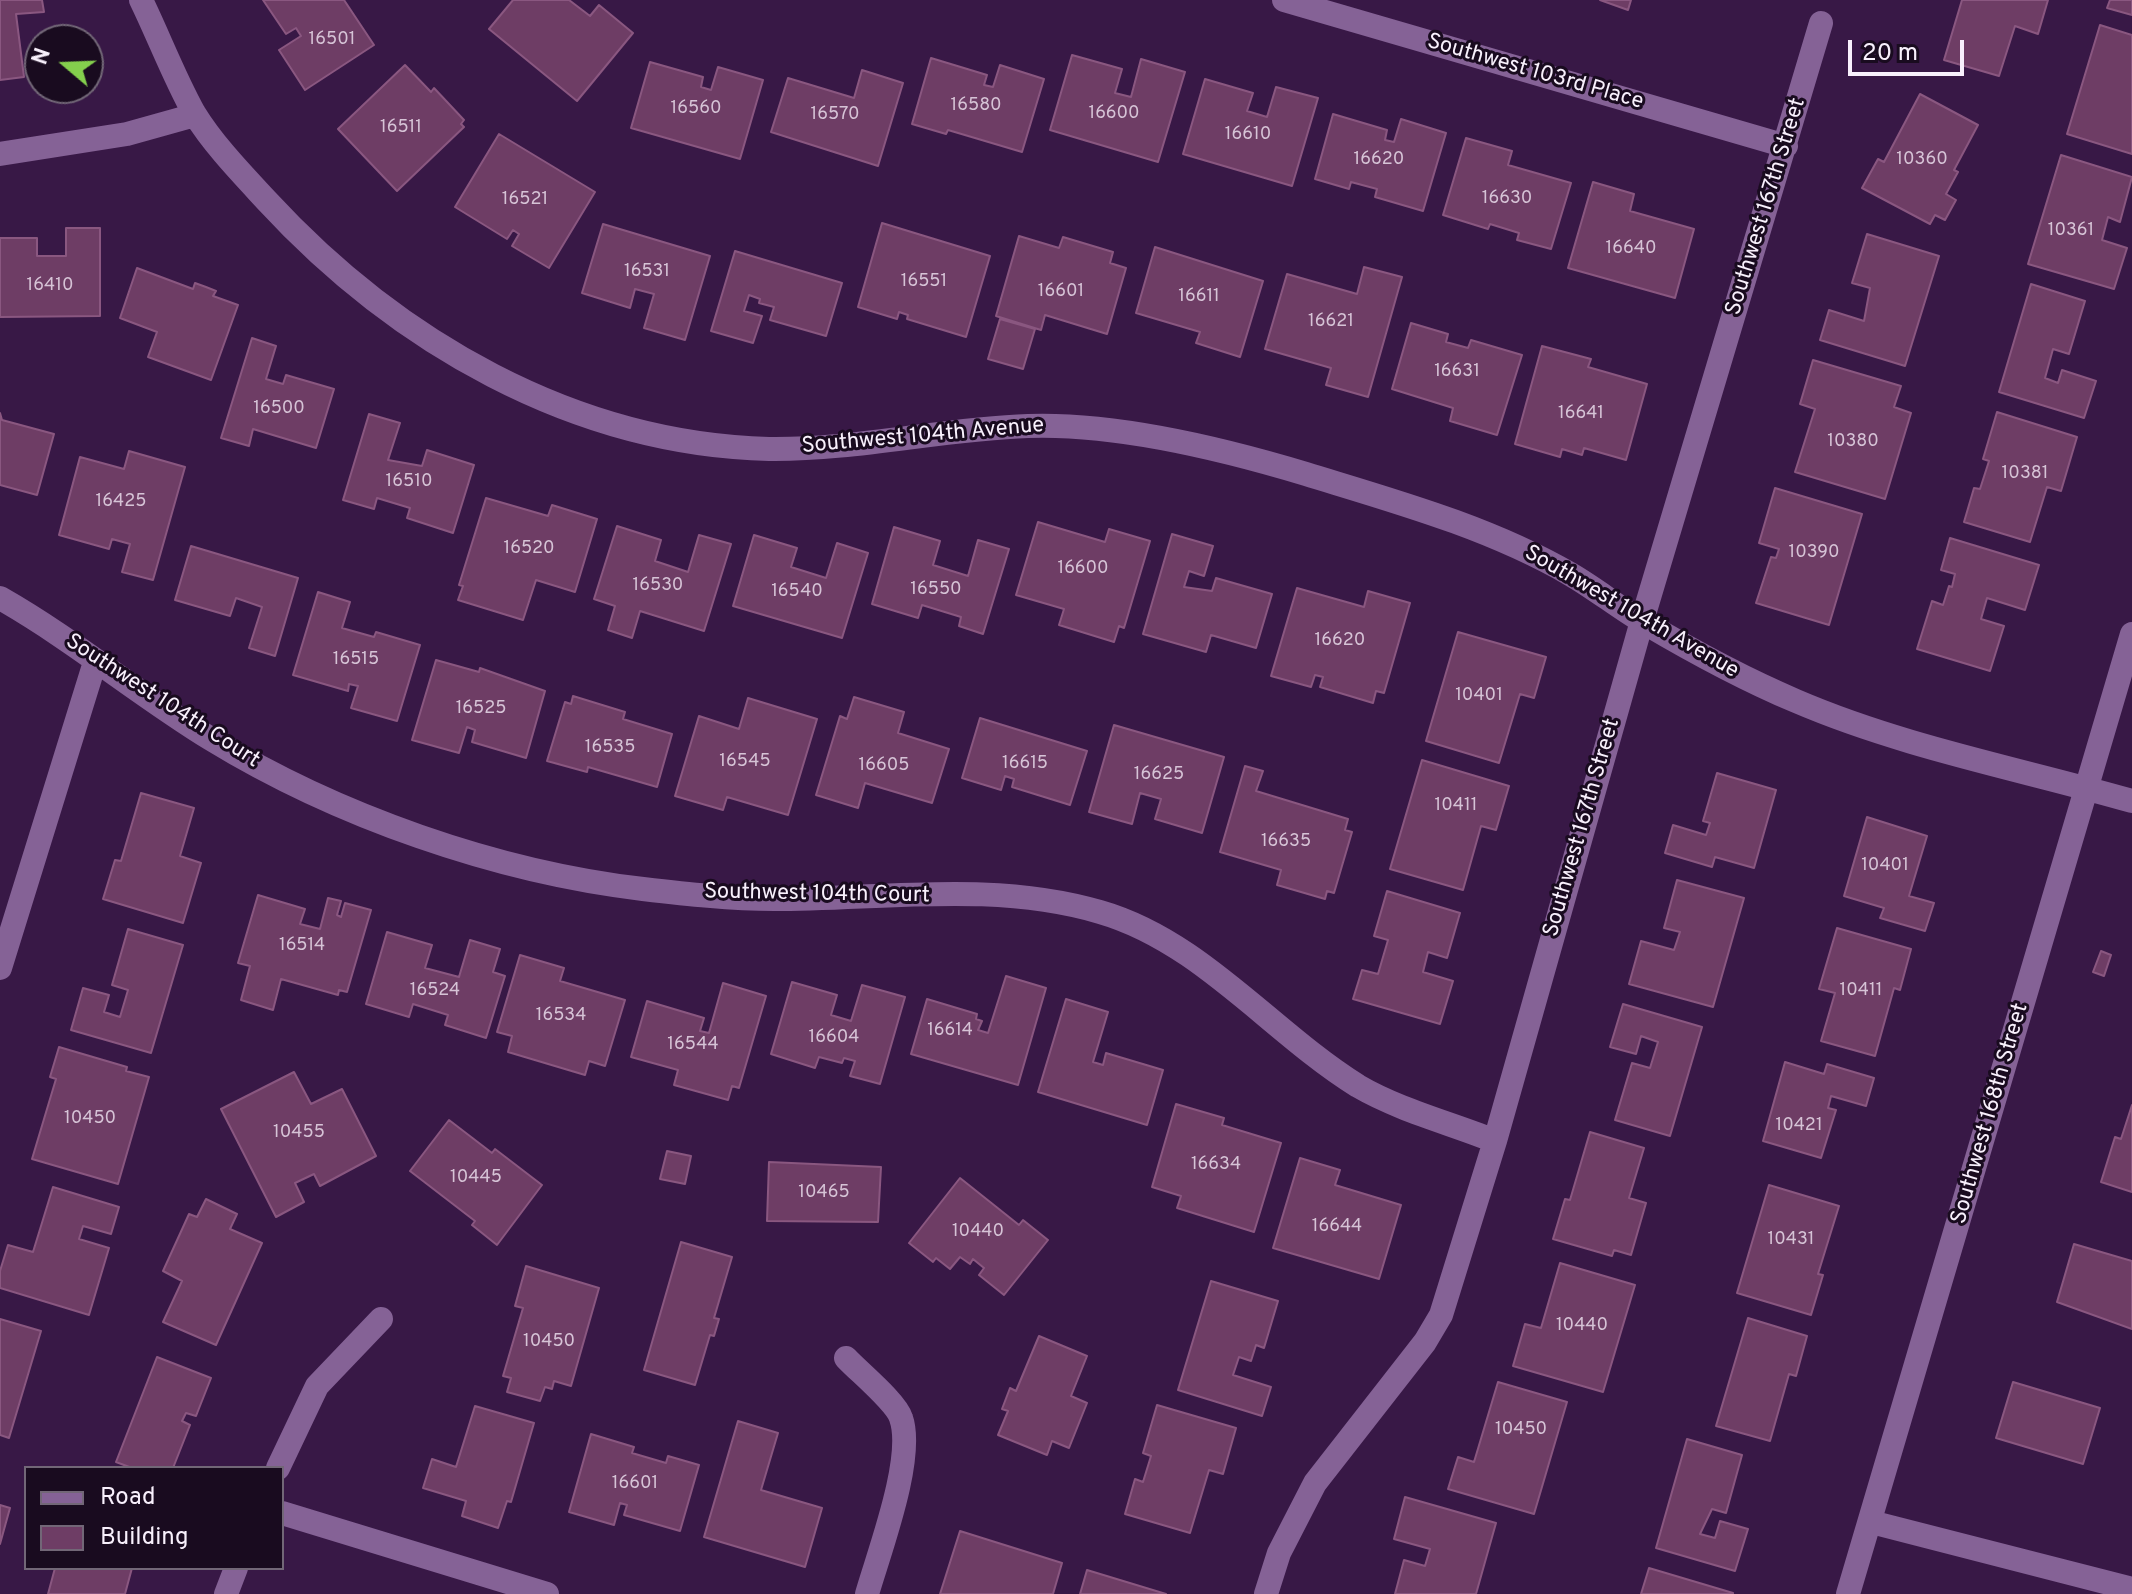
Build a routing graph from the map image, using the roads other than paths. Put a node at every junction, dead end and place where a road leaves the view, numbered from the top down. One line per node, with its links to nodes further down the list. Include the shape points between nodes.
1 (141, 0): 4 (street, Southwest 104th Avenue)
2 (1284, 0): 5 (street, Southwest 103rd Place)
3 (1821, 23): 5 (street, Southwest 167th Street)
4 (195, 115): 6 (street, via 127,134); 8 (street, Southwest 104th Avenue, via 293,230 361,290 448,353 568,411 676,438 763,449 834,448 1033,426 1144,436 1298,472 1482,533 1568,573)
5 (1786, 146): 8 (street, Southwest 167th Street)
6 (0, 154)
7 (0, 598): 10 (street, Southwest 104th Court)
8 (1642, 621): 11 (street, Southwest 104th Avenue, via 1745,679 1862,727); 14 (street, Southwest 167th Street)
9 (2132, 634): 11 (street, Southwest 168th Street)
10 (95, 662): 13 (street); 14 (street, Southwest 104th Court, via 263,769 368,816 506,860 606,883 705,895 1005,895 1103,912 1187,955 1359,1086)
11 (2087, 788): 12 (street, Southwest 104th Avenue); 19 (street, Southwest 168th Street)
12 (2132, 801)
13 (0, 968)
14 (1495, 1141): 25 (street, Southwest 167th Street, via 1441,1315 1315,1483 1279,1553)
15 (381, 1319): 17 (street, via 317,1386)
16 (846, 1358): 24 (street, via 901,1415 903,1435 899,1481)
17 (279, 1466)
18 (284, 1514): 23 (street)
19 (1871, 1522): 21 (street); 26 (street, Southwest 168th Street)
20 (235, 1570): 22 (street)
21 (2132, 1589)
22 (226, 1594)
23 (547, 1594)
24 (867, 1594)
25 (1266, 1594)
26 (1848, 1594)

